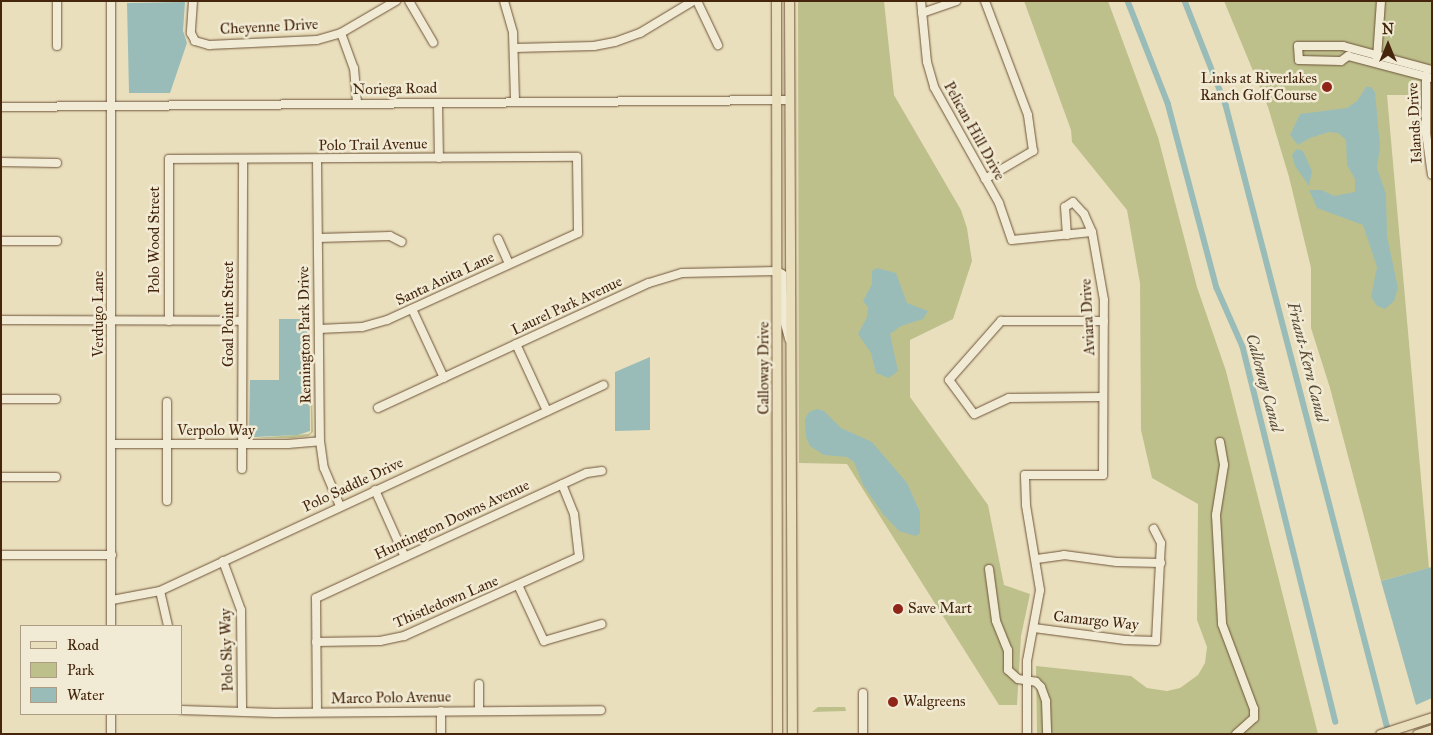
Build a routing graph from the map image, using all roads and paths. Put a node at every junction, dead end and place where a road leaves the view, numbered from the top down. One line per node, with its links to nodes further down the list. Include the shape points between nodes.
1 (57, 1): 18 (street)
2 (112, 1): 30 (street, Verdugo Lane)
3 (193, 1): 15 (street, Cheyenne Drive, via 194,41 210,44 298,43)
4 (396, 1): 15 (street, Cheyenne Drive)
5 (409, 1): 16 (street)
6 (504, 1): 20 (street)
7 (695, 1): 17 (street); 20 (street, via 640,33 615,42 594,46)
8 (776, 1): 25 (main road, Calloway Drive)
9 (789, 1): 26 (main road, Calloway Drive)
10 (921, 1): 14 (street, Pelican Hill Drive)
11 (956, 1): 14 (street)
12 (985, 1): 39 (street, via 1028,115 1033,151)
13 (1381, 1): 22 (street)
14 (922, 13): 39 (street, Pelican Hill Drive, via 934,86)
15 (341, 33): 29 (street, via 354,68)
16 (433, 42)
17 (718, 44)
18 (57, 46)
19 (1348, 47): 21 (street); 21 (street, via 1298,46 1299,60 1341,61); 22 (street)
20 (515, 48): 27 (street)
21 (1348, 56): 22 (street)
22 (1377, 58): 23 (street); 24 (street)
23 (1429, 70): 24 (street, Islands Drive)
24 (1429, 78): 38 (street, Islands Drive, via 1426,133)
25 (776, 100): 26 (street, Noriega Road); 27 (street, Noriega Road); 49 (main road, Calloway Drive)
26 (789, 100): 58 (main road, Calloway Drive)
27 (515, 102): 28 (street, Noriega Road)
28 (438, 103): 29 (street, Noriega Road); 32 (street)
29 (357, 104): 30 (street, Noriega Road)
30 (112, 106): 31 (street, Noriega Road); 52 (street, Verdugo Lane)
31 (1, 107)
32 (439, 158): 35 (street, Polo Trail Avenue); 41 (street, Polo Trail Avenue, via 577,157)
33 (169, 159): 34 (street, Polo Trail Avenue); 53 (street, Polo Wood Street)
34 (243, 159): 35 (street, Polo Trail Avenue); 54 (street, Goal Point Street)
35 (317, 159): 43 (street, Remington Park Drive)
36 (1, 162): 37 (street)
37 (57, 163)
38 (1432, 175)
39 (985, 179): 42 (street, Pelican Hill Drive, via 1004,214 1012,240)
40 (1092, 232): 42 (street); 42 (street, Aviara Drive, via 1078,206 1070,203 1064,210); 55 (street, Aviara Drive, via 1102,287)
41 (578, 233): 48 (street, Santa Anita Lane)
42 (1067, 235)
43 (318, 238): 47 (street, via 390,236); 56 (street, Remington Park Drive)
44 (498, 239): 48 (street)
45 (1, 241): 46 (street)
46 (57, 242)
47 (402, 242)
48 (509, 264): 50 (street, Santa Anita Lane)
49 (777, 271): 57 (street, Laurel Park Avenue, via 694,272 668,276); 58 (street, via 782,274 784,320); 110 (main road, Calloway Drive)
50 (412, 309): 56 (street, Santa Anita Lane, via 362,328); 59 (street)
51 (1, 320): 52 (street)
52 (112, 321): 53 (street); 69 (street, Verdugo Lane)
53 (169, 321): 54 (street)
54 (242, 321): 71 (street, Goal Point Street)
55 (1104, 322): 61 (street, Aviara Drive); 61 (street, via 1001,321 949,380 974,414 1009,398)
56 (318, 330): 67 (street, Remington Park Drive)
57 (516, 344): 59 (street, Laurel Park Avenue); 66 (street)
58 (790, 344): 111 (main road, Calloway Drive)
59 (444, 378): 65 (street, Laurel Park Avenue)
60 (604, 385): 66 (street, Polo Saddle Drive)
61 (1104, 397): 84 (street, Aviara Drive, via 1103,475 1025,475 1026,505)
62 (1, 399): 63 (street)
63 (56, 399)
64 (167, 402): 70 (street)
65 (378, 408)
66 (547, 411): 77 (street, Polo Saddle Drive)
67 (320, 441): 71 (street, Verpolo Way); 79 (street, Remington Park Drive, via 324,468)
68 (1220, 442): 115 (street, via 1224,465 1216,515 1222,624 1254,710 1254,718)
69 (112, 444): 70 (street, Verpolo Way); 82 (street, Verdugo Lane)
70 (167, 444): 71 (street, Verpolo Way); 78 (street)
71 (242, 444): 72 (street, Goal Point Street)
72 (242, 469)
73 (602, 471): 76 (street, Huntington Downs Avenue, via 587,473)
74 (1, 477): 75 (street)
75 (56, 477)
76 (562, 484): 83 (street, Huntington Downs Avenue); 88 (street, Thistledown Lane, via 576,520 579,557)
77 (375, 490): 79 (street, Polo Saddle Drive); 83 (street)
78 (167, 501)
79 (340, 506): 85 (street, Polo Saddle Drive)
80 (1154, 529): 86 (street, via 1161,543)
81 (1, 555): 82 (street)
82 (112, 556): 90 (street, Verdugo Lane)
83 (405, 557): 95 (street, Huntington Downs Avenue, via 316,598)
84 (1037, 559): 86 (street, via 1064,556); 94 (street, via 1040,590)
85 (223, 562): 89 (street, Polo Saddle Drive); 100 (street, Polo Sky Way, via 241,610)
86 (1161, 563): 94 (street, Camargo Way, via 1156,640 1125,640)
87 (989, 569): 96 (street, via 996,621 1008,650 1008,670 1018,680)
88 (518, 585): 91 (street, via 544,641); 95 (street, Thistledown Lane, via 404,636 380,641)
89 (160, 591): 90 (street, Polo Saddle Drive); 93 (street)
90 (112, 600): 92 (street, Verdugo Lane)
91 (602, 624)
92 (111, 625)
93 (168, 625)
94 (1034, 628): 96 (street)
95 (316, 642): 104 (street)
96 (1027, 681): 113 (street); 114 (street, via 1036,682 1043,692)
97 (479, 684): 103 (street)
98 (863, 693): 112 (street)
99 (182, 710): 100 (street, Marco Polo Avenue)
100 (242, 710): 104 (street, Marco Polo Avenue)
101 (601, 710): 103 (street, Marco Polo Avenue)
102 (441, 711): 103 (street, Marco Polo Avenue); 104 (street, Marco Polo Avenue); 109 (street)
103 (479, 711)
104 (317, 712)
105 (111, 715): 108 (street)
106 (1432, 717): 116 (main road)
107 (1432, 729): 117 (main road)
108 (110, 734)
109 (441, 734)
110 (777, 734)
111 (792, 734)
112 (863, 734)
113 (1027, 734)
114 (1047, 734)
115 (1236, 734)
116 (1380, 734)
117 (1417, 734)

